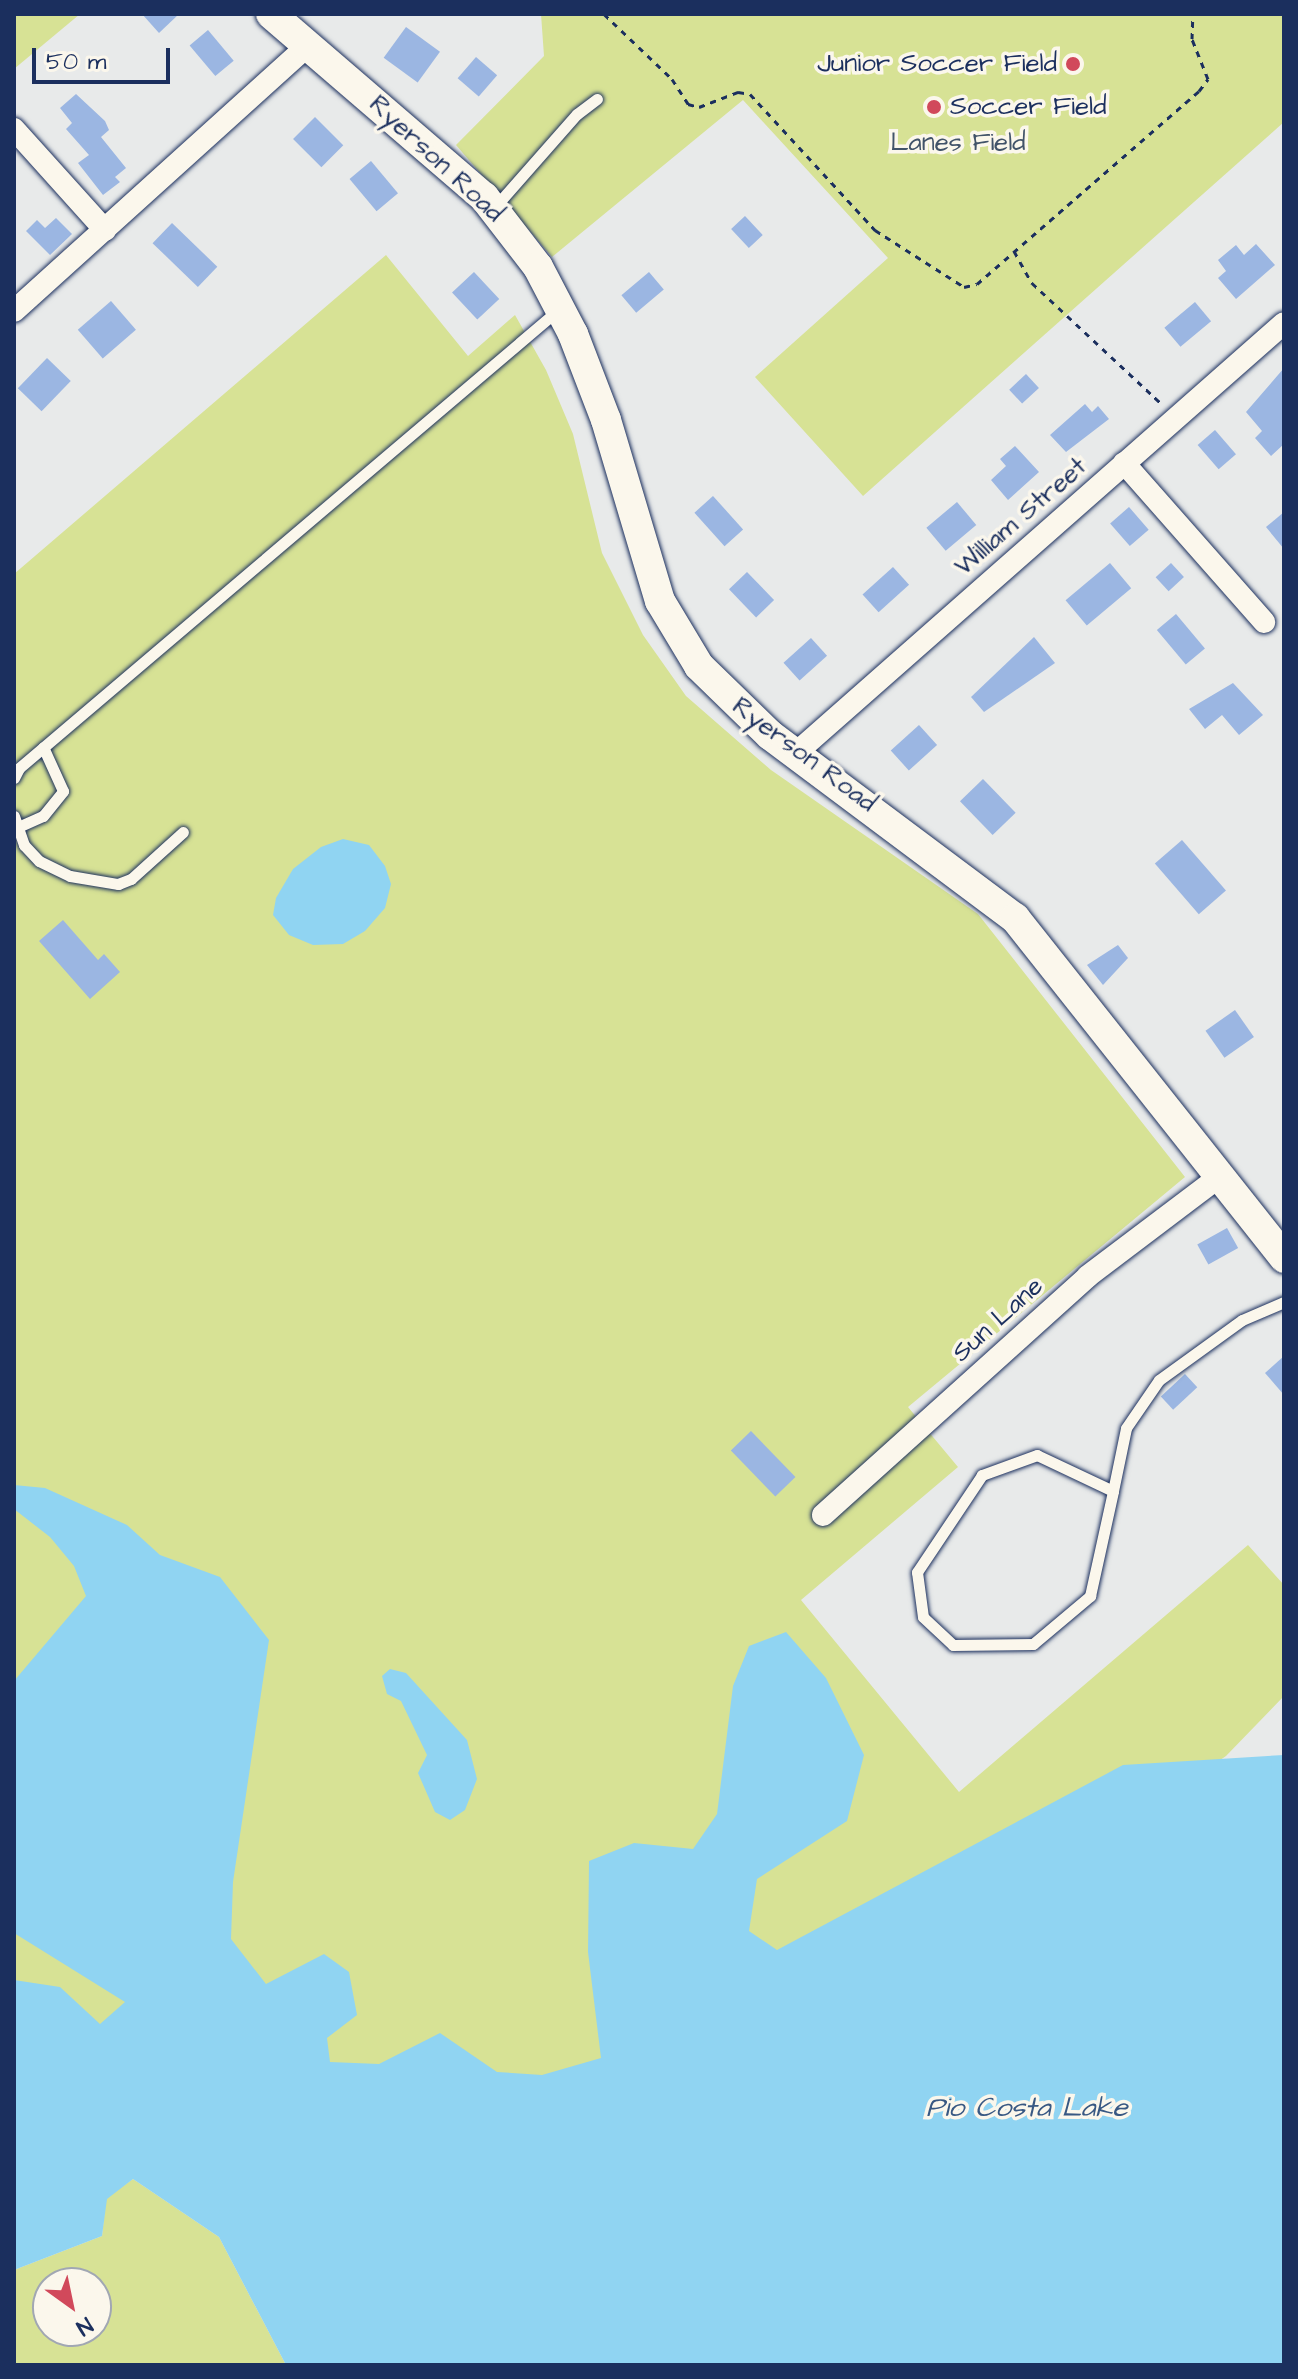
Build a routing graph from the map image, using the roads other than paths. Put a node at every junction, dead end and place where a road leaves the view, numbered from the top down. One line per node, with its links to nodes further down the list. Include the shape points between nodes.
1 (271, 14): 2 (street, Ryerson Road)
2 (308, 45): 5 (street, Ryerson Road); 6 (street)
3 (597, 99): 5 (lane, via 577,114)
4 (14, 129): 6 (street)
5 (494, 209): 7 (street, Ryerson Road)
6 (105, 230): 8 (street)
7 (561, 308): 12 (lane); 13 (street, Ryerson Road, via 606,420 651,578 678,635 724,695)
8 (14, 311)
9 (1284, 323): 10 (street, William Street)
10 (1124, 463): 11 (street); 13 (street, William Street)
11 (1264, 622)
12 (43, 747): 14 (lane); 15 (lane, via 63,791 43,816)
13 (796, 753): 17 (street, Ryerson Road, via 1015,918)
14 (14, 778)
15 (16, 822): 16 (lane, via 39,861 70,876 118,884 131,879)
16 (183, 832)
17 (1219, 1177): 18 (street, Ryerson Road); 21 (street, Sun Lane, via 1088,1276)
18 (1284, 1258)
19 (1284, 1302): 20 (lane, via 1242,1320 1159,1380 1126,1428)
20 (1113, 1491): 20 (lane, via 1090,1596 1033,1644 953,1645 923,1617 917,1572 982,1475 1037,1455)
21 (823, 1515)

